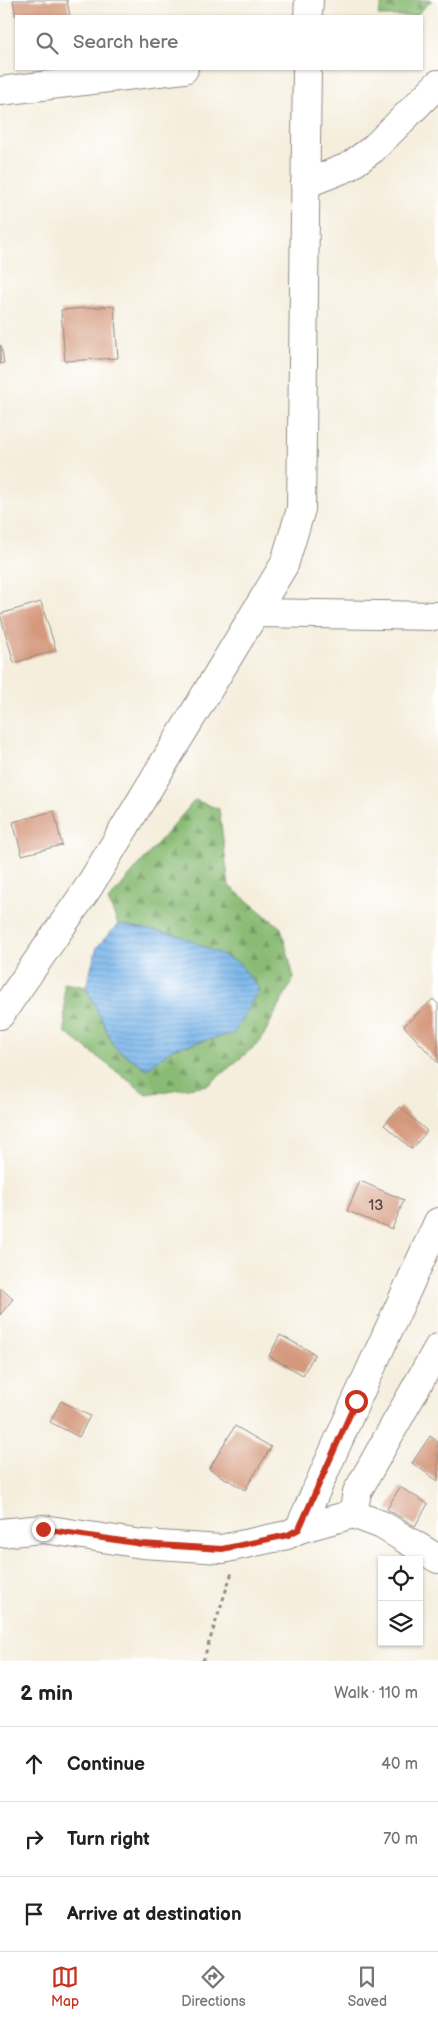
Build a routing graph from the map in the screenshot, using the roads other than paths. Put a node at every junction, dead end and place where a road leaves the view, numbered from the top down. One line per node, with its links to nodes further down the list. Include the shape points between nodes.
1 (309, 0): 2 (street)
2 (308, 15)
3 (176, 70): 6 (street)
4 (307, 70): 7 (street)
5 (438, 84): 7 (street, via 373,150 348,167)
6 (0, 91)
7 (305, 184): 8 (street, via 301,509 284,566)
8 (256, 612): 9 (street); 10 (street, via 88,888)
9 (438, 616)
10 (0, 1015)
11 (438, 1222): 14 (street)
12 (438, 1348): 13 (street, via 357,1492)
13 (353, 1514): 14 (street); 16 (street, via 382,1525)
14 (299, 1529): 15 (street, via 288,1535 222,1549 142,1544 43,1529)
15 (0, 1534)
16 (438, 1559)

